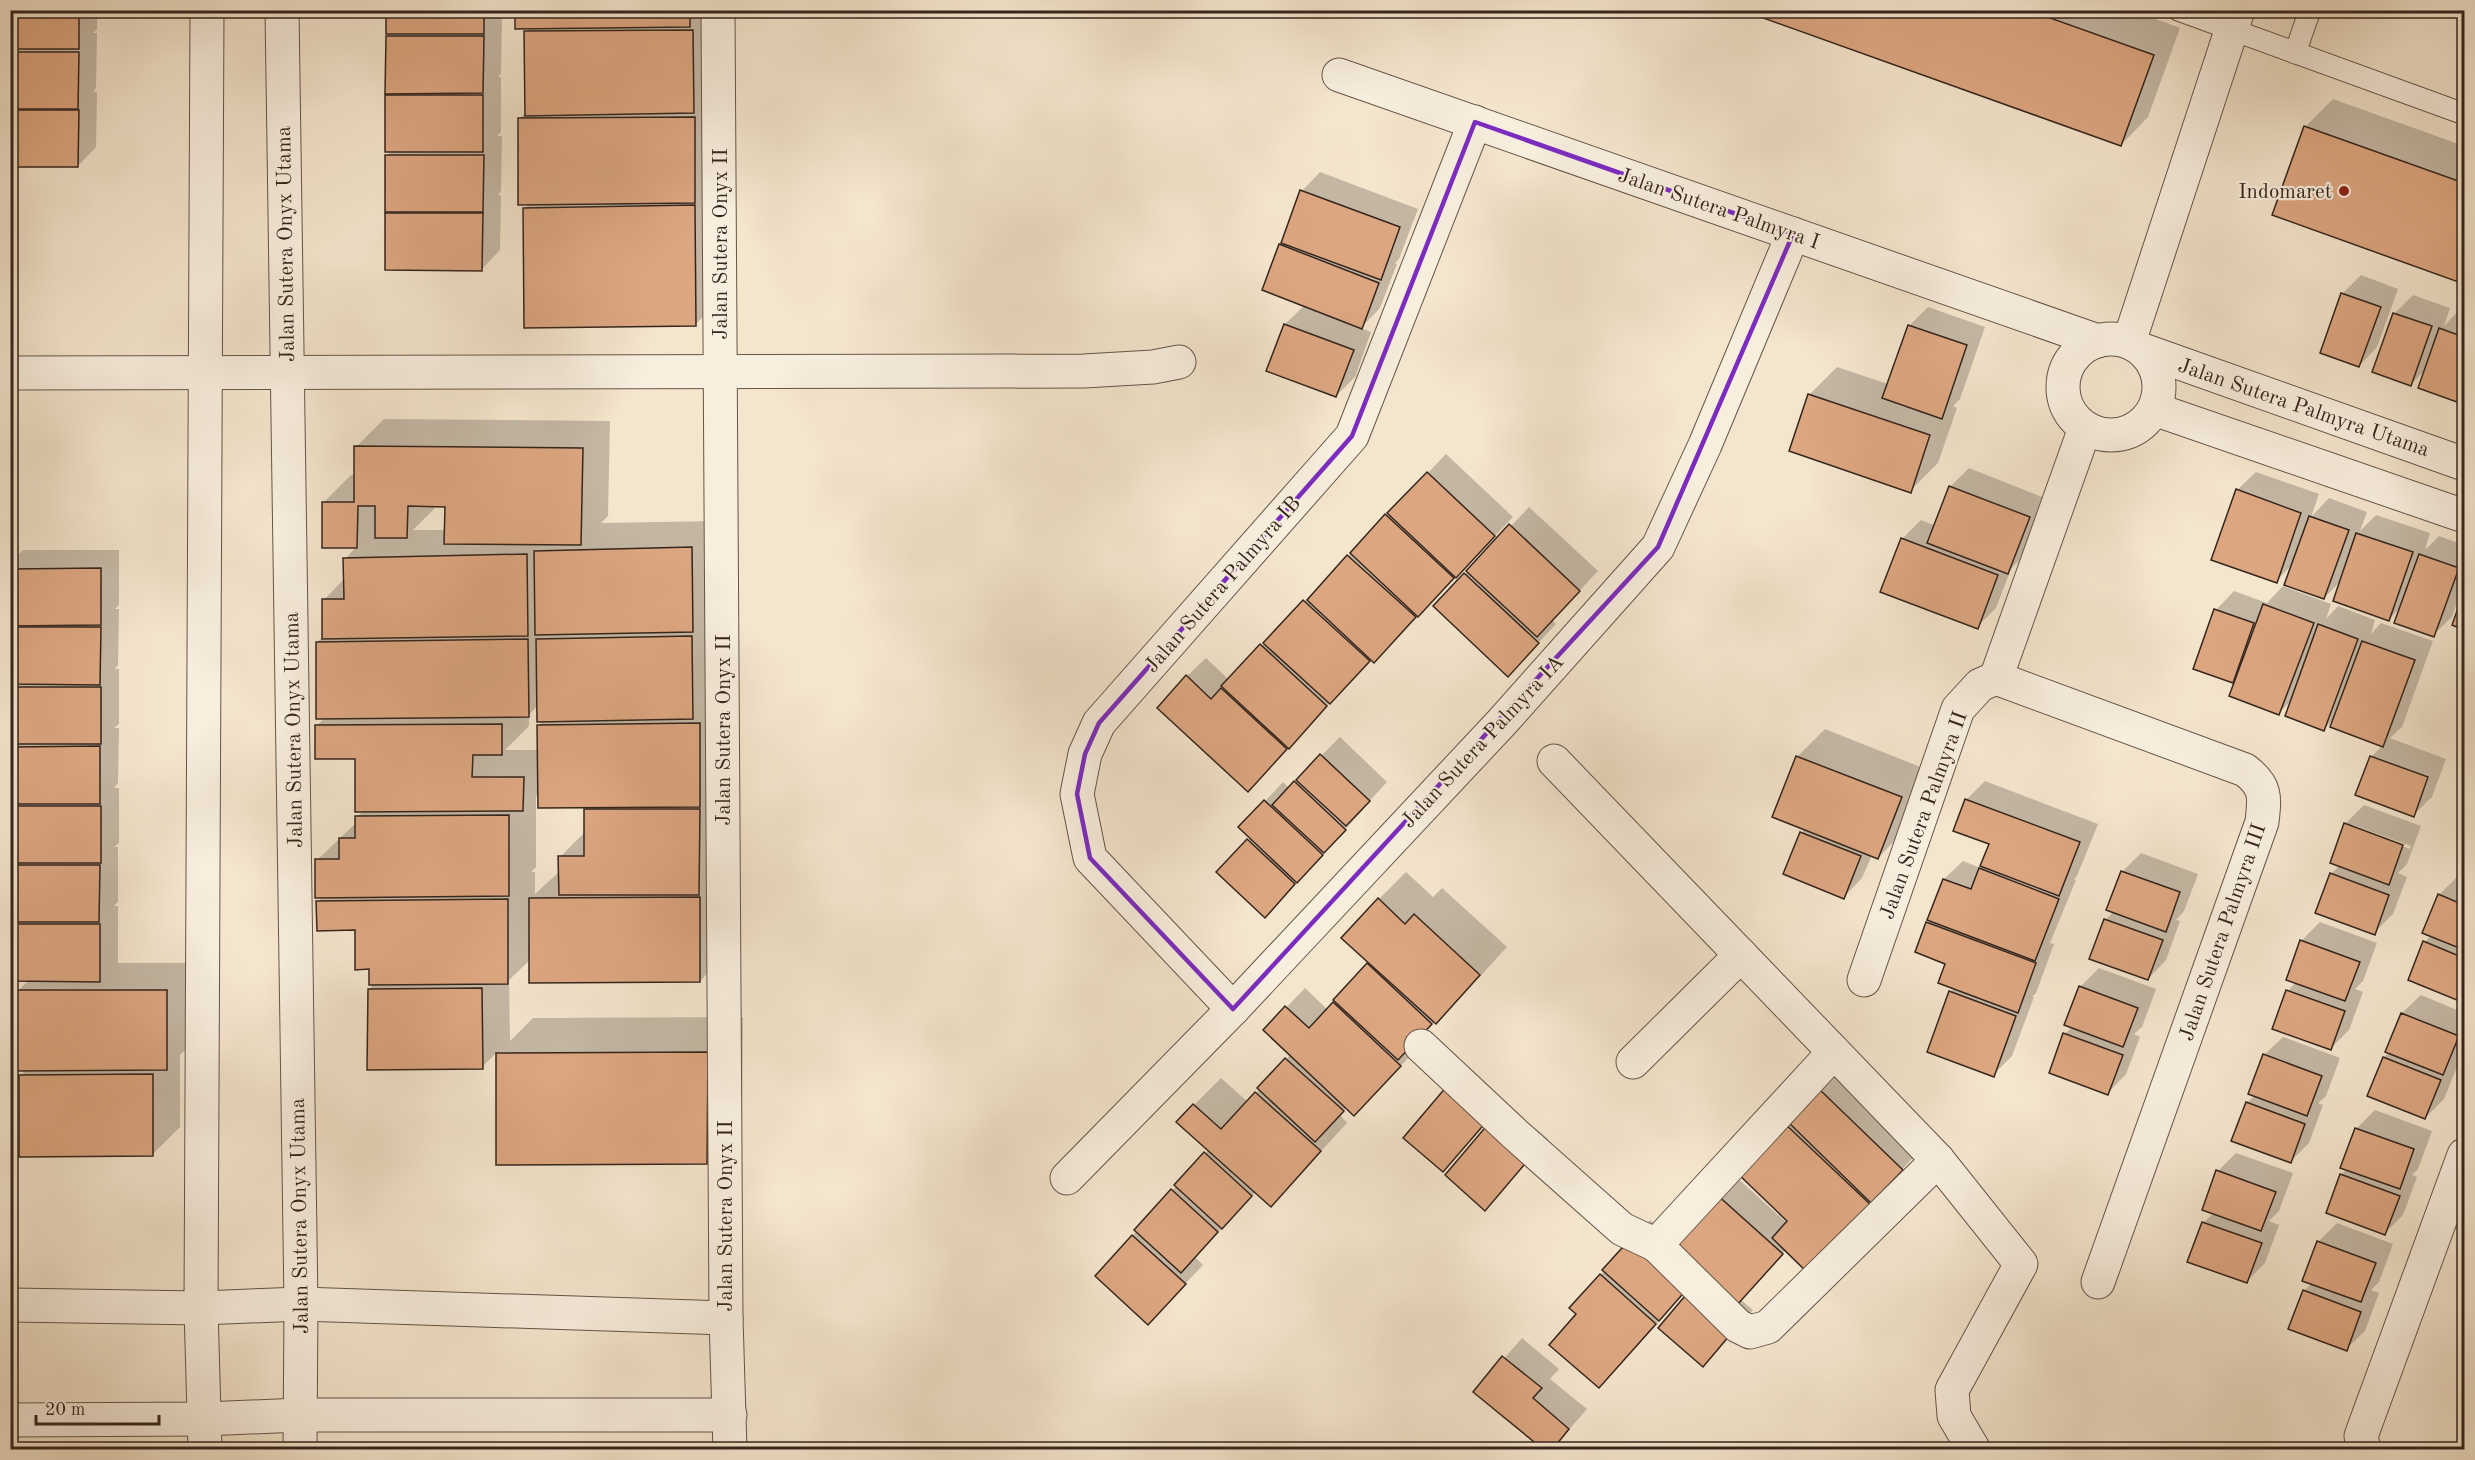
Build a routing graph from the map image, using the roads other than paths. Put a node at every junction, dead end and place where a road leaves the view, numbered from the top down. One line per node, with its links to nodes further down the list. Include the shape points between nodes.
1 (207, 10): 17 (street)
2 (282, 10): 14 (street, Jalan Sutera Onyx Utama)
3 (718, 10): 15 (street, Jalan Sutera Onyx II)
4 (2178, 10): 6 (lane)
5 (2310, 10): 7 (lane)
6 (2235, 20): 7 (lane); 12 (street)
7 (2295, 53): 9 (lane)
8 (1339, 75): 10 (street, Jalan Sutera Palmyra I)
9 (2464, 114)
10 (1474, 122): 11 (street, Jalan Sutera Palmyra I); 26 (street, Jalan Sutera Palmyra IB, via 1352,436 1099,723 1085,754 1077,794 1090,858)
11 (1793, 234): 12 (street, Jalan Sutera Palmyra I); 26 (street, Jalan Sutera Palmyra IA, via 1658,547 1503,721)
12 (2124, 344): 18 (street, via 2153,363 2159,393); 19 (street, via 2084,346 2066,371 2066,403); 20 (street, Jalan Sutera Palmyra Utama)
13 (1179, 362): 15 (street, via 1084,371)
14 (287, 372): 15 (street); 17 (street); 35 (street, Jalan Sutera Onyx Utama)
15 (721, 372): 38 (street, Jalan Sutera Onyx II)
16 (10, 373): 17 (street)
17 (205, 373): 37 (street)
18 (2154, 409): 19 (street, via 2131,431 2115,435); 21 (street)
19 (2085, 428): 22 (street)
20 (2464, 464)
21 (2464, 516)
22 (1996, 678): 25 (street, Jalan Sutera Palmyra II, via 1980,686 1958,709); 34 (street, Jalan Sutera Palmyra III, via 2245,770 2259,781 2265,799 2262,822)
23 (1554, 760): 24 (street)
24 (1741, 954): 28 (street); 29 (street)
25 (1864, 980)
26 (1233, 1009): 32 (street, Jalan Sutera Palmyra IA)
27 (1421, 1046): 33 (street, via 1622,1228)
28 (1834, 1052): 31 (street); 33 (street)
29 (1633, 1062)
30 (2464, 1155): 46 (street, via 2361,1437)
31 (1938, 1160): 33 (street, via 1768,1327 1750,1332 1738,1326); 45 (street, via 2021,1264 1952,1390 1954,1416)
32 (1067, 1178)
33 (1656, 1245)
34 (2098, 1282)
35 (302, 1304): 37 (street); 38 (street); 39 (street, Jalan Sutera Onyx Utama)
36 (10, 1305): 37 (street)
37 (201, 1308): 42 (street)
38 (726, 1318): 40 (street, Jalan Sutera Onyx II)
39 (300, 1415): 40 (street); 42 (street); 43 (street, Jalan Sutera Onyx Utama)
40 (730, 1415): 44 (street, Jalan Sutera Onyx II)
41 (10, 1420): 42 (street)
42 (204, 1434)
43 (300, 1449)
44 (730, 1449)
45 (1974, 1449)
46 (2364, 1449)

